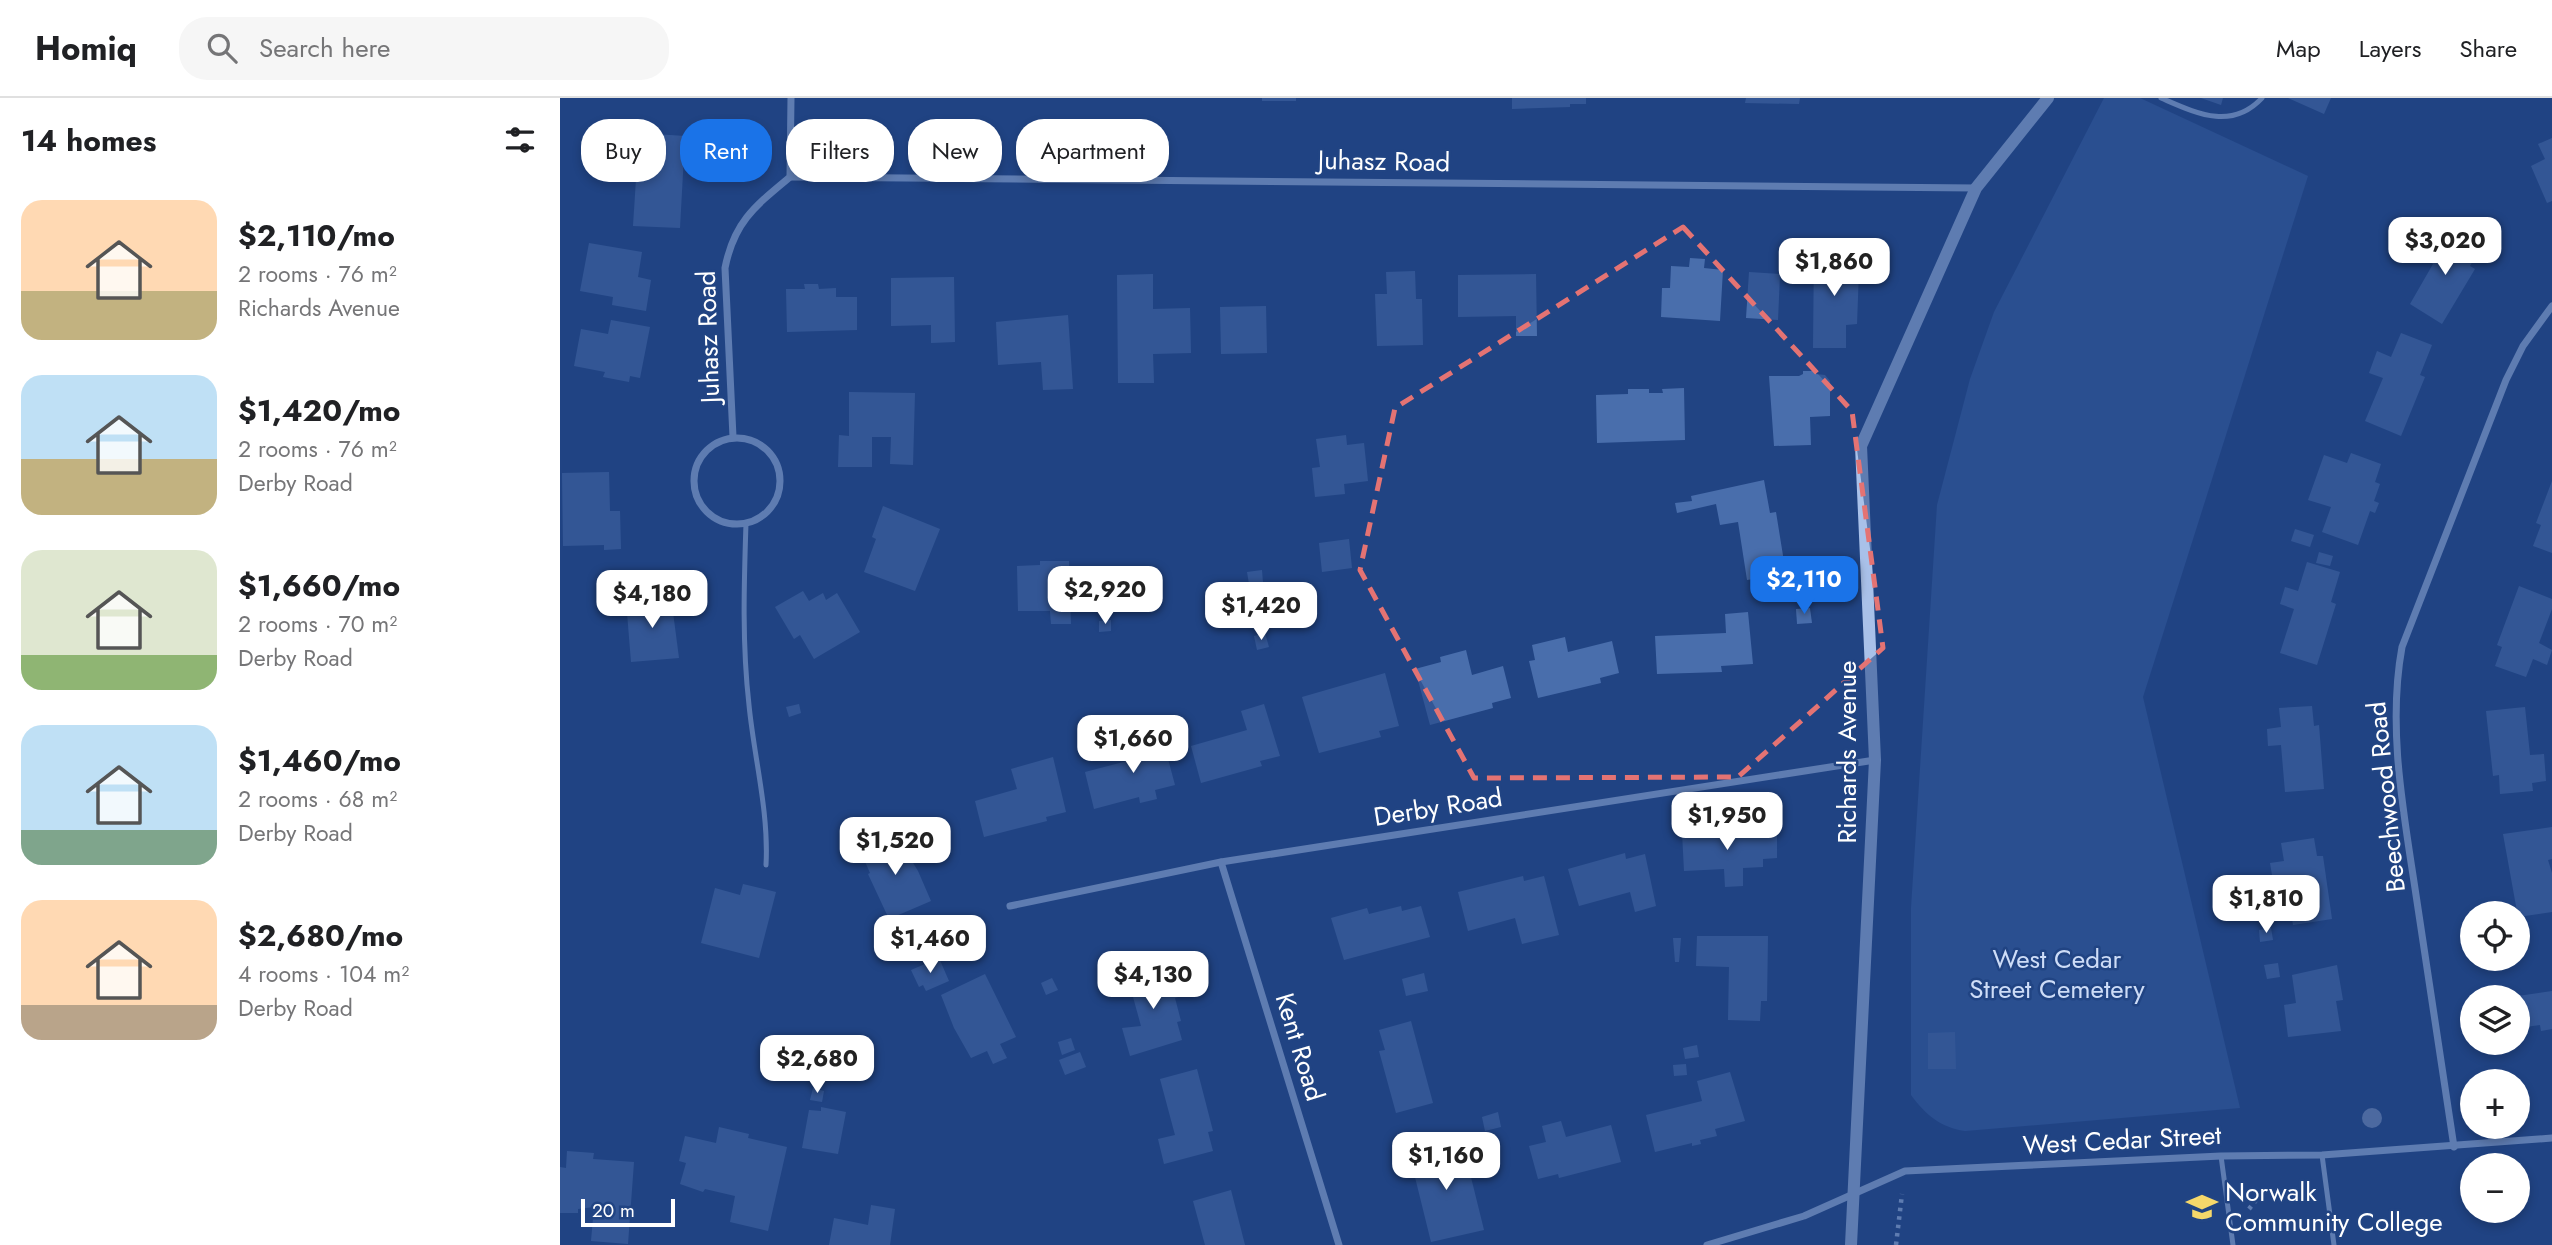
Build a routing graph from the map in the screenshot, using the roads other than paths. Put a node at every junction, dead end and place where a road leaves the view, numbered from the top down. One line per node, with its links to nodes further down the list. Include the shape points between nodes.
1 (791, 98): 5 (street)
2 (2048, 98): 8 (street, Richards Avenue)
3 (2161, 98): 4 (lane, via 2217,119 2240,115)
4 (2262, 98)
5 (791, 119)
6 (894, 178): 8 (street, Juhasz Road)
7 (786, 180): 10 (street, Juhasz Road, via 748,212 729,247 725,268)
8 (1976, 188): 12 (street, Richards Avenue, via 1861,446)
9 (2552, 306): 17 (street, Beechwood Road, via 2523,346 2507,380 2398,670 2399,768)
10 (733, 437): 11 (street, Juhasz Road, via 765,447 776,460 781,477 771,509); 11 (street, Juhasz Road, via 716,442 703,453 693,485 709,514 724,523)
11 (746, 523): 14 (lane, via 744,632)
12 (1875, 760): 13 (street, Derby Road); 20 (street, Richards Avenue)
13 (1221, 862): 15 (street, Derby Road); 21 (street, Kent Road)
14 (766, 865)
15 (1010, 906)
16 (2552, 1138): 17 (street, West Cedar Street)
17 (2454, 1147): 18 (street, West Cedar Street)
18 (2322, 1155): 19 (street, West Cedar Street); 25 (lane)
19 (2221, 1156): 20 (street, West Cedar Street, via 1905,1171); 24 (lane)
20 (1852, 1194): 22 (street, West Cedar Street, via 1804,1216); 23 (street, Richards Avenue)
21 (1339, 1245)
22 (1707, 1245)
23 (1851, 1245)
24 (2233, 1245)
25 (2334, 1245)

